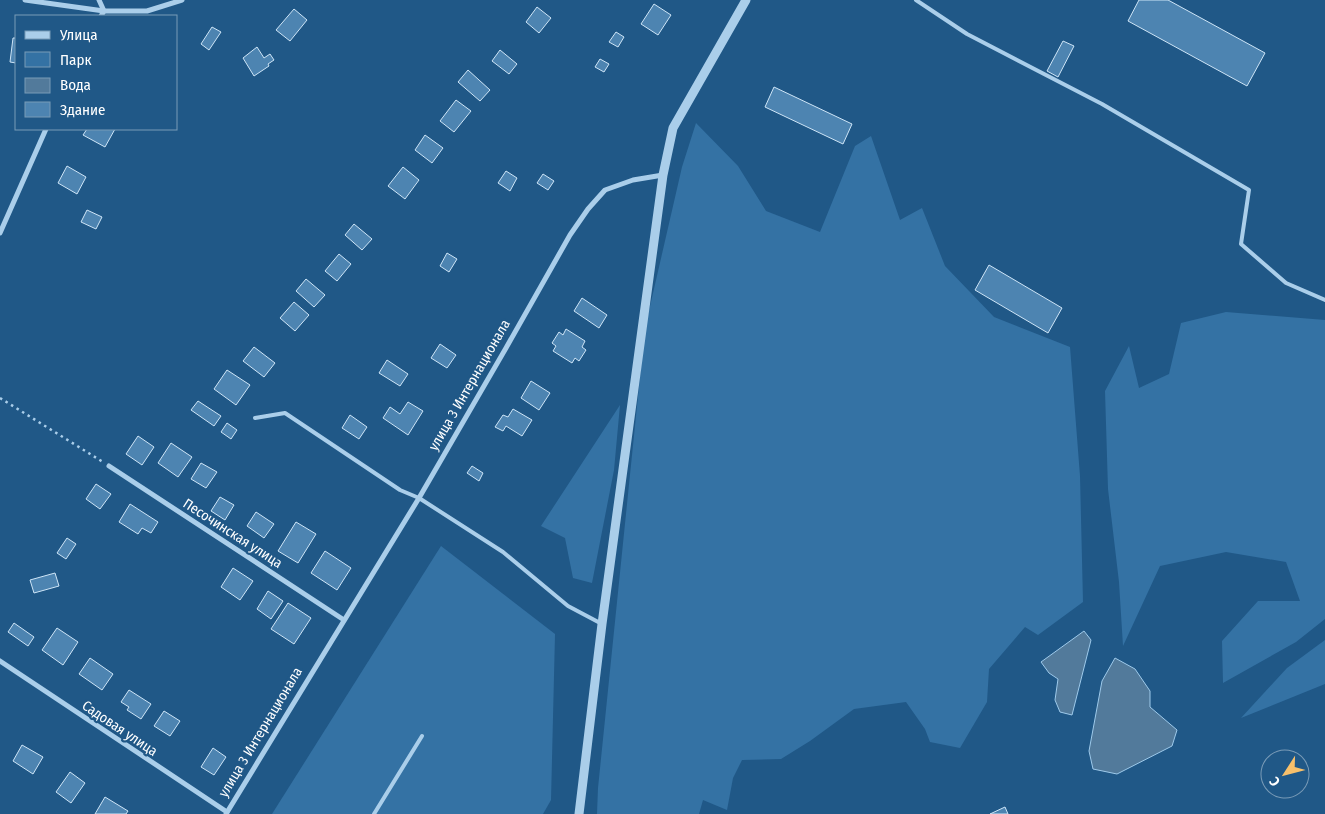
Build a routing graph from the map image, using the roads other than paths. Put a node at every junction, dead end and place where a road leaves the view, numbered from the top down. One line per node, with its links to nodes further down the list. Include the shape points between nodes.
1 (25, 0): 6 (street)
2 (98, 0): 6 (street)
3 (182, 0): 6 (street, via 147,11)
4 (746, 0): 8 (street, via 673,128)
5 (916, 0): 10 (lane, via 967,34 1102,104 1249,190 1241,244 1286,283)
6 (103, 14)
7 (46, 130): 9 (street)
8 (663, 175): 13 (street, улица 3 Интернационала, via 633,180 605,190 588,209); 15 (street)
9 (0, 233)
10 (1325, 300)
11 (255, 418): 13 (lane, via 285,413 400,490)
12 (109, 466): 14 (street, Песочинская улица)
13 (419, 498): 14 (street, улица 3 Интернационала); 15 (lane, via 503,552 568,606)
14 (344, 620): 18 (street, улица 3 Интернационала)
15 (602, 624): 20 (street)
16 (0, 661): 18 (street, Садовая улица)
17 (422, 736): 19 (lane)
18 (226, 813)
19 (374, 814)
20 (580, 814)

